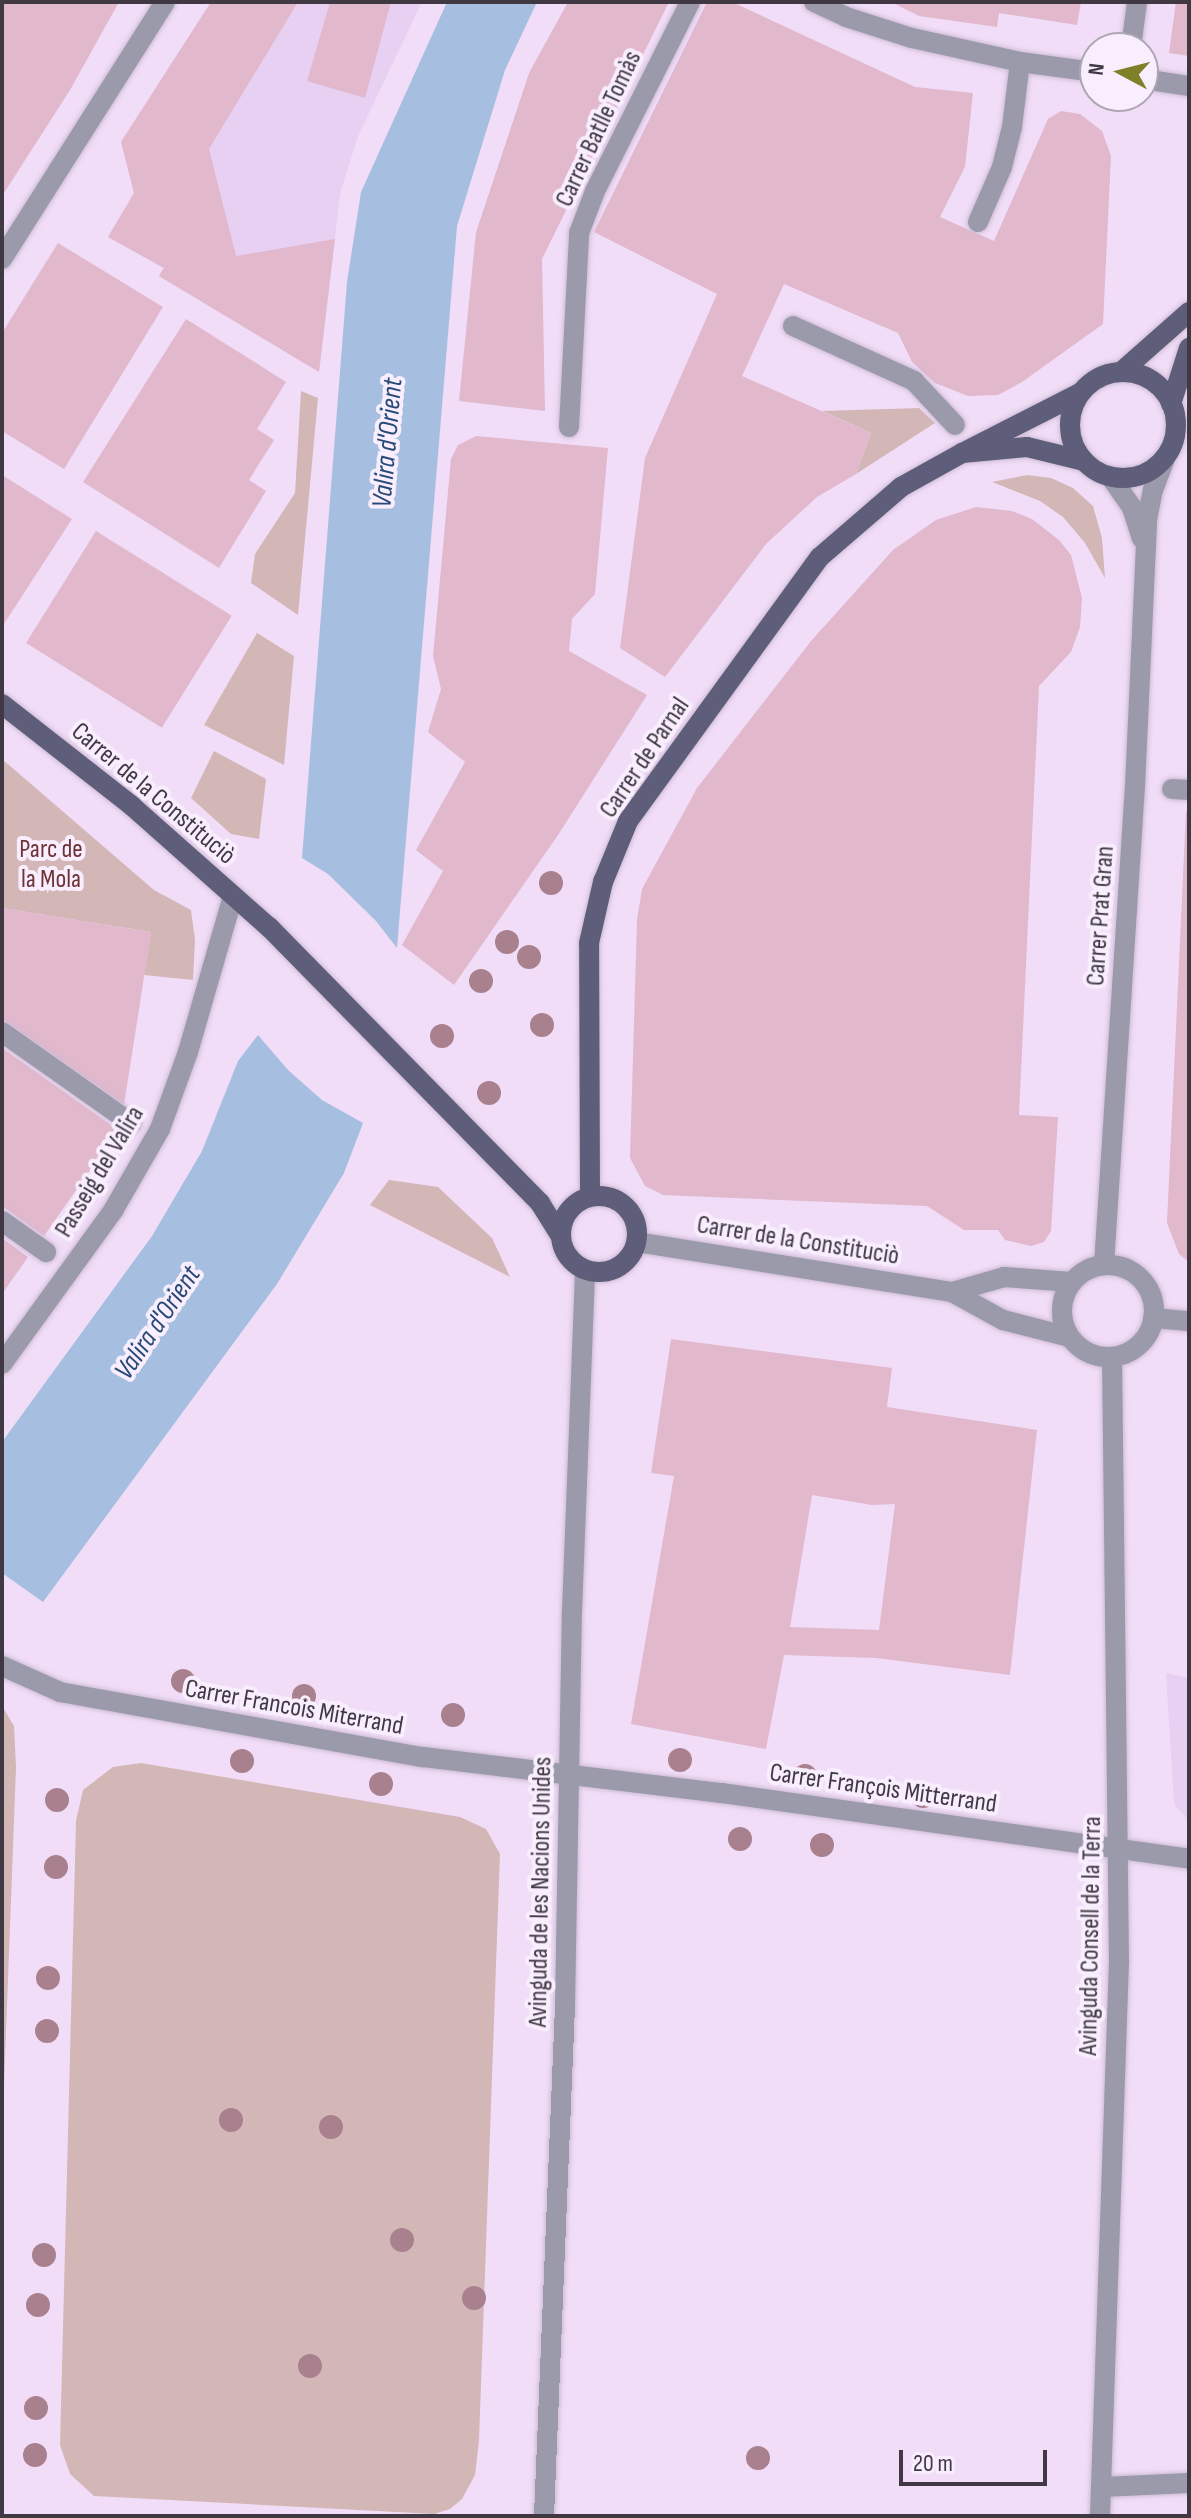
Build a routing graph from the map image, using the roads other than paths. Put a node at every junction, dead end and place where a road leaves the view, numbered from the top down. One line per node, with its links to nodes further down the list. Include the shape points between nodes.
1 (690, 2): 19 (street, Carrer Batlle Tomàs, via 579,233)
2 (814, 2): 6 (street, via 912,38)
3 (1137, 2): 5 (street)
4 (157, 5): 11 (street)
5 (1133, 32)
6 (1020, 62): 7 (street); 10 (street, via 1002,167)
7 (1079, 70)
8 (1159, 81): 9 (street)
9 (1189, 86)
10 (978, 222)
11 (2, 259)
12 (1189, 312): 15 (main road)
13 (793, 326): 18 (street, via 914,381)
14 (1189, 348): 17 (main road)
15 (1121, 372): 16 (main road, via 1103,376); 17 (main road, via 1152,380)
16 (1080, 393): 20 (main road, Carrer de Parnal); 22 (main road, via 1070,428)
17 (1171, 404): 21 (main road, via 1175,432)
18 (955, 425)
19 (569, 427)
20 (962, 453): 22 (main road, via 1027,447); 29 (main road, Carrer de Parnal, via 901,487 820,557 628,821 603,882 589,943)
21 (1165, 458): 23 (main road, via 1140,475); 24 (street, via 1150,505)
22 (1084, 461): 23 (main road)
23 (1110, 476): 24 (street, via 1140,526)
24 (1144, 570): 34 (street, Carrer Prat Gran)
25 (2, 704): 26 (main road, Carrer de la Constituciò, via 132,806)
26 (233, 896): 31 (main road, Carrer de la Constituciò, via 540,1203); 42 (street, Passeig del Valira, via 160,1129 114,1209)
27 (2, 1032): 28 (street)
28 (131, 1123)
29 (590, 1196): 31 (main road, via 568,1210); 32 (main road, via 603,1195 625,1206 633,1216)
30 (2, 1221): 33 (street)
31 (560, 1235): 35 (main road, via 568,1256)
32 (636, 1242): 35 (main road, via 622,1264 611,1270); 37 (street, Carrer de la Constituciò)
33 (46, 1252)
34 (1104, 1265): 36 (street); 38 (street, via 1141,1279 1153,1304)
35 (585, 1270): 44 (street, Avinguda de les Nacions Unides)
36 (1072, 1282): 37 (street, Carrer de la Constituciò, via 1004,1277); 40 (street, via 1062,1309)
37 (952, 1292): 40 (street, Carrer de la Constituciò, via 1003,1320)
38 (1153, 1318): 39 (street); 41 (street, via 1139,1345)
39 (1189, 1321)
40 (1069, 1337): 41 (street, via 1088,1352)
41 (1112, 1357): 45 (street, Avinguda Consell de la Terra)
42 (2, 1364)
43 (7, 1670): 44 (street, Carrer Francois Miterrand, via 60,1692 423,1757)
44 (569, 1777): 45 (street, Carrer François Mitterrand); 49 (street, Avinguda de les Nacions Unides)
45 (1120, 1849): 46 (street, Carrer François Mitterrand); 48 (street, Avinguda Consell de la Terra)
46 (1189, 1859)
47 (1189, 2483): 48 (street)
48 (1101, 2487): 50 (street, Avinguda Consell de la Terra)
49 (544, 2516)
50 (1100, 2516)

